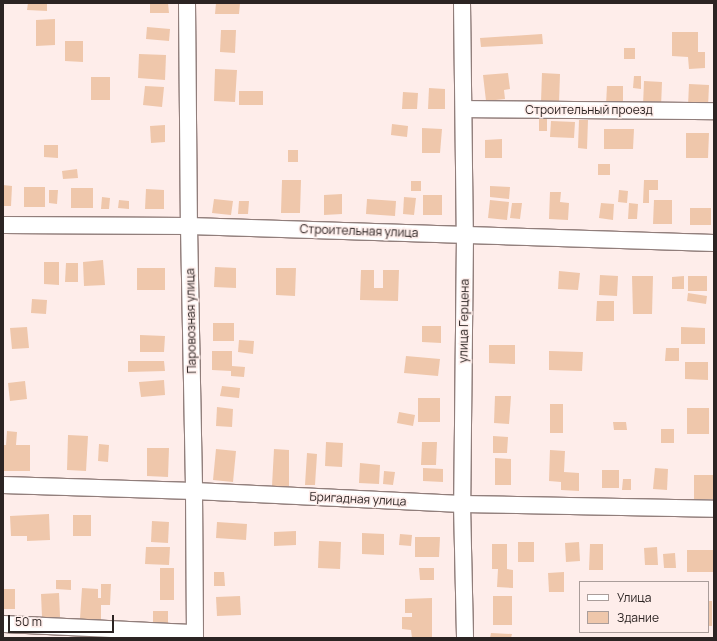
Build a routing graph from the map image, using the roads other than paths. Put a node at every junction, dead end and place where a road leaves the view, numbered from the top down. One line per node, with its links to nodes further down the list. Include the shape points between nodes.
1 (187, 3): 6 (street, Паровозная улица)
2 (462, 3): 3 (street, улица Герцена)
3 (464, 109): 4 (street, Строительный проезд); 7 (street, улица Герцена)
4 (714, 110)
5 (3, 225): 6 (street, Строительная улица)
6 (189, 226): 7 (street, Строительная улица); 10 (street, Паровозная улица)
7 (465, 235): 8 (street, Строительная улица); 11 (street, улица Герцена)
8 (714, 243)
9 (3, 485): 10 (street, Бригадная улица)
10 (194, 491): 11 (street, Бригадная улица); 14 (street, Паровозная улица)
11 (462, 504): 12 (street, Бригадная улица); 15 (street, улица Герцена)
12 (714, 509)
13 (3, 624): 14 (street)
14 (194, 635)
15 (465, 638)

